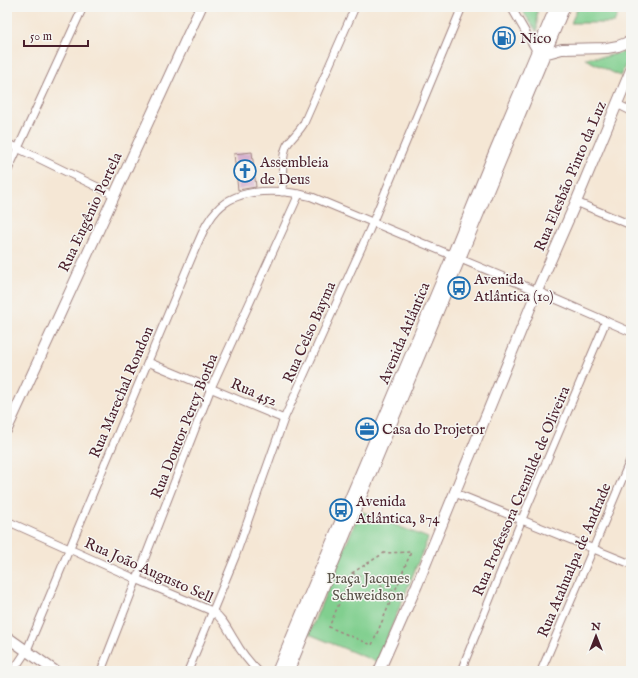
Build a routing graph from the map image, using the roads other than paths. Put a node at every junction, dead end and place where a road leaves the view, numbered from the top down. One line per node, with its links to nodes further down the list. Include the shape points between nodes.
1 (82, 7): 14 (street)
2 (201, 7): 18 (street, Rua Eugênio Portela)
3 (355, 7): 16 (street, via 302,128 286,148)
4 (462, 7): 20 (street, Rua Celso Bayma)
5 (510, 7): 9 (street)
6 (556, 7): 9 (main road, Avenida Atlântica)
7 (564, 7): 9 (main road, Avenida Atlântica)
8 (631, 41): 9 (street, via 607,48 562,49)
9 (541, 53): 22 (main road, Avenida Atlântica)
10 (631, 70): 11 (street, Rua Elesbão Pinto da Luz)
11 (617, 104): 12 (street); 19 (street, Rua Elesbão Pinto da Luz)
12 (631, 111)
13 (7, 143): 14 (street)
14 (19, 148): 15 (street); 18 (street)
15 (7, 172)
16 (282, 192): 17 (street, Rua Marechal Rondon); 26 (street, Rua Marechal Rondon, via 259,192 237,196 223,204 214,214 196,247)
17 (299, 194): 20 (street, Rua Marechal Rondon); 27 (street, Rua Doutor Percy Borba)
18 (114, 195): 29 (street, Rua Eugênio Portela)
19 (576, 202): 21 (street); 23 (street, Rua Elesbão Pinto da Luz)
20 (373, 222): 22 (street, Rua Marechal Rondon); 28 (street, Rua Celso Bayma)
21 (631, 224)
22 (456, 257): 23 (street, Rua Marechal Rondon); 31 (main road, Avenida Atlântica)
23 (537, 290): 24 (street, Rua Marechal Rondon); 32 (street, Rua Elesbão Pinto da Luz)
24 (606, 321): 25 (street, Rua Marechal Rondon); 33 (street, Rua Professora Cremilde de Oliveira)
25 (631, 332)
26 (148, 362): 27 (street, Rua 452); 35 (street, Rua Marechal Rondon)
27 (211, 388): 28 (street, Rua 452); 38 (street, Rua Doutor Percy Borba)
28 (284, 419): 39 (street, Rua Celso Bayma, via 235,557)
29 (7, 429)
30 (631, 458): 36 (street, Rua Atahualpa de Andrade)
31 (368, 469): 47 (main road, Avenida Atlântica); 48 (main road, Avenida Atlântica)
32 (455, 493): 33 (street); 49 (street, Rua Elesbão Pinto da Luz)
33 (522, 519): 36 (street); 50 (street, Rua Professora Cremilde de Oliveira)
34 (7, 521): 35 (street, Rua João Augusto Sell)
35 (69, 548): 38 (street, Rua João Augusto Sell); 41 (street, Rua Marechal Rondon)
36 (593, 549): 37 (street); 51 (street, Rua Atahualpa de Andrade)
37 (631, 564)
38 (136, 580): 39 (street, Rua João Augusto Sell); 44 (street, Rua Doutor Percy Borba)
39 (212, 611): 45 (street, Rua Celso Bayma); 46 (street, Rua João Augusto Sell, via 222,621 246,659)
40 (7, 636): 41 (street)
41 (27, 650): 42 (street, Rua Marechal Rondon); 43 (street)
42 (13, 671)
43 (55, 671)
44 (101, 671)
45 (188, 671)
46 (258, 671)
47 (278, 671)
48 (288, 671)
49 (379, 671)
50 (461, 671)
51 (541, 671)

